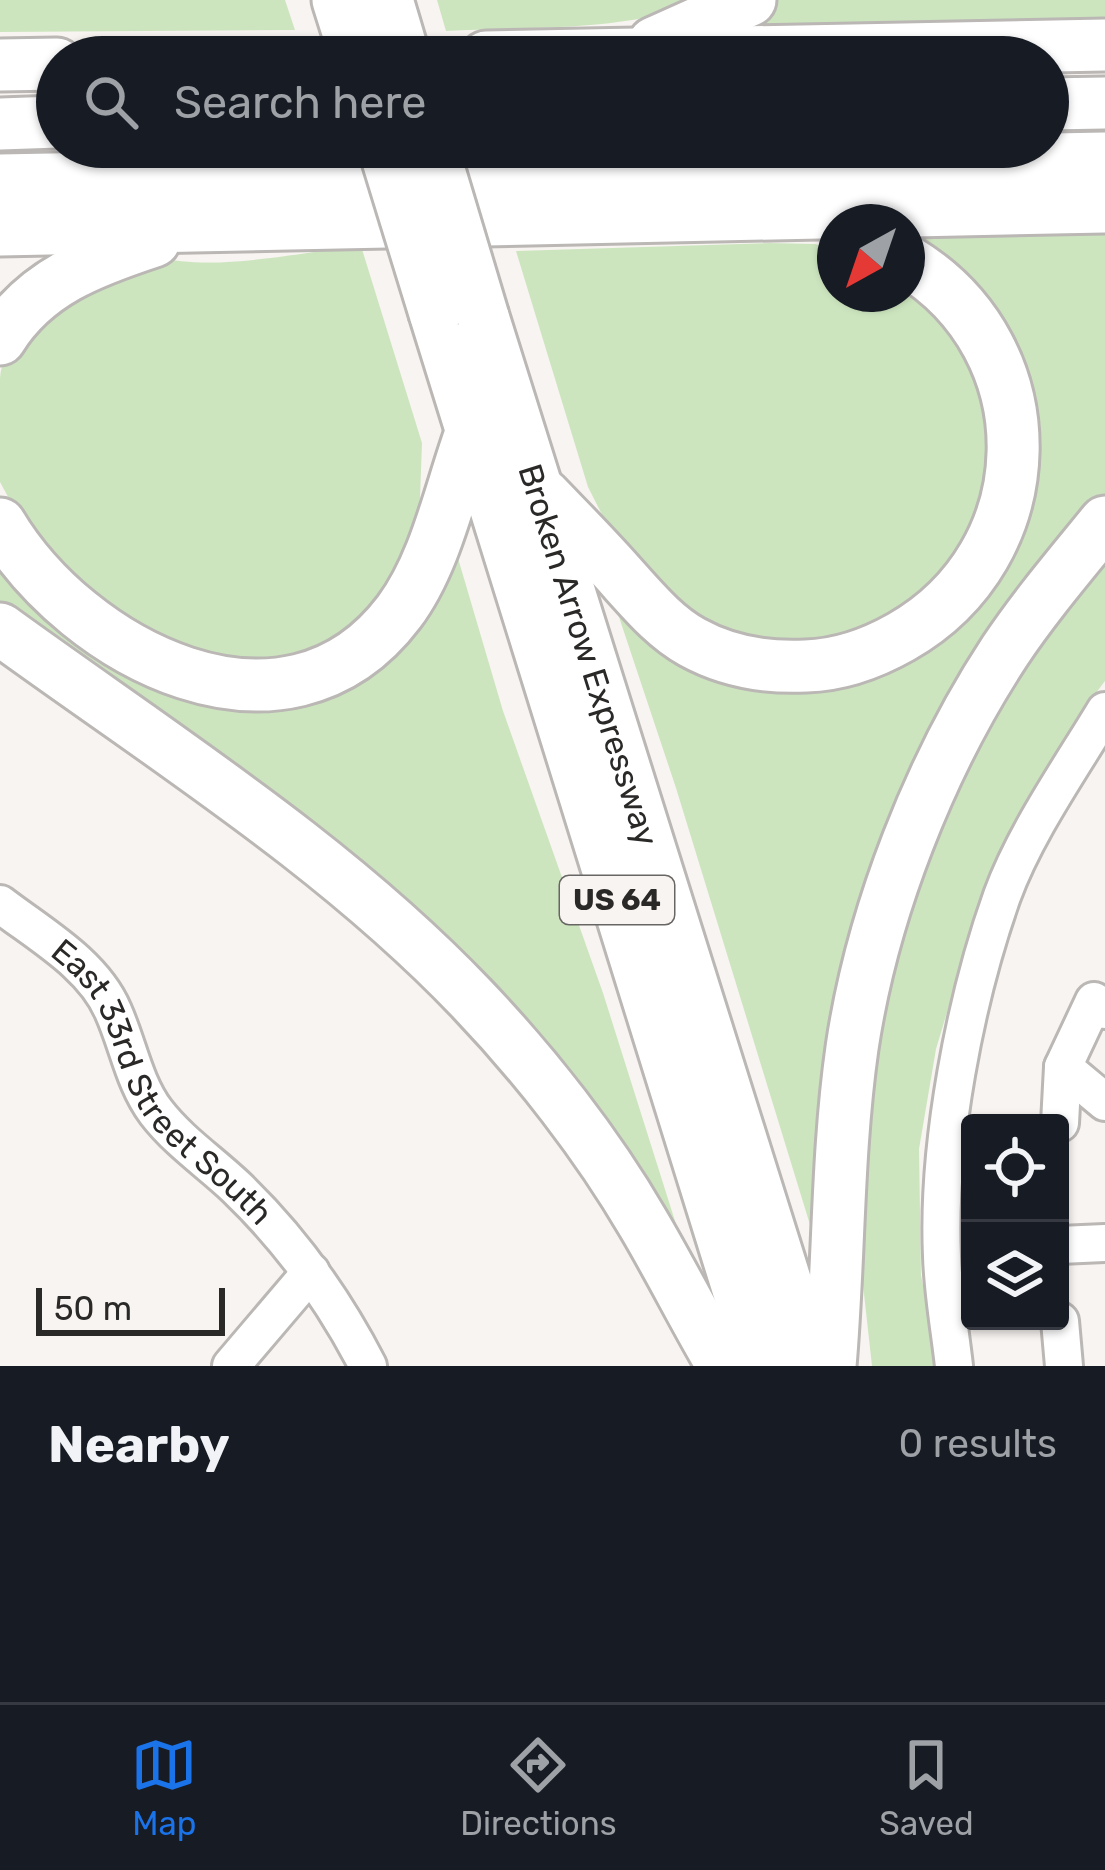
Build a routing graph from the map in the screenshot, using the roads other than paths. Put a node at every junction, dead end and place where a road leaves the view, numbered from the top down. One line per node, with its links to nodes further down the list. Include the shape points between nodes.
1 (338, 0): 4 (highway)
2 (387, 0): 5 (highway)
3 (750, 0): 6 (highway)
4 (349, 36)
5 (398, 36)
6 (669, 36)
7 (1105, 45): 8 (highway)
8 (1069, 46)
9 (36, 64): 10 (highway)
10 (1, 65)
11 (1105, 103): 12 (highway)
12 (1069, 104)
13 (36, 123): 14 (highway)
14 (0, 124)
15 (1105, 158): 16 (highway)
16 (1069, 159)
17 (393, 168): 27 (highway, Broken Arrow Expressway / US 64, bridge)
18 (435, 168): 27 (highway, Broken Arrow Expressway / US 64, bridge)
19 (603, 168): 20 (highway)
20 (0, 180)
21 (1105, 207): 22 (highway)
22 (775, 214): 23 (highway); 24 (highway)
23 (200, 226): 25 (highway); 28 (highway, via 62,278 35,296)
24 (817, 227)
25 (0, 230)
26 (925, 275): 30 (highway, via 986,340 1011,406 1012,481 988,550 957,594 879,650 819,666 750,664 687,640)
27 (459, 315): 29 (highway, Broken Arrow Expressway / US 64); 30 (highway, Broken Arrow Expressway / US 64)
28 (0, 340)
29 (471, 433): 32 (highway, via 423,569 397,616 332,666 272,686 207,681 128,647 51,588); 48 (highway, Broken Arrow Expressway / US 64)
30 (535, 485): 49 (highway, Broken Arrow Expressway / US 64)
31 (1105, 522): 50 (highway, via 1005,650 932,785 900,866 852,1048)
32 (0, 524)
33 (0, 629): 47 (highway, via 295,842 475,1002 642,1220)
34 (1105, 711): 42 (street, via 1003,893 966,1028 948,1136)
35 (0, 904): 43 (street, East 33rd Street South, via 91,977 157,1114)
36 (1105, 1010): 37 (street, via 1094,1000)
37 (1063, 1067): 38 (street); 39 (street)
38 (1105, 1102)
39 (1060, 1114)
40 (1105, 1244): 41 (street)
41 (1069, 1245)
42 (956, 1253): 51 (street)
43 (311, 1272): 45 (street); 46 (street, East 33rd Street South)
44 (1061, 1330): 52 (street)
45 (231, 1366)
46 (368, 1366)
47 (723, 1366)
48 (762, 1366)
49 (812, 1366)
50 (830, 1366)
51 (954, 1366)
52 (1064, 1366)

